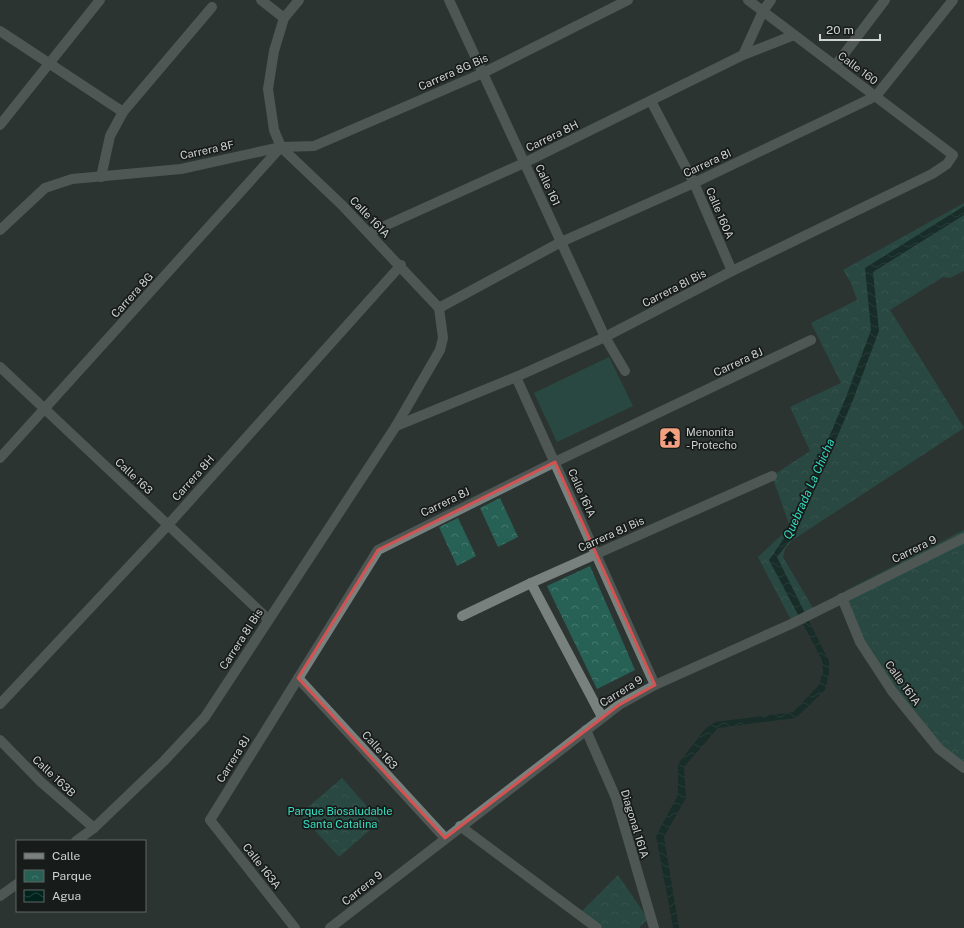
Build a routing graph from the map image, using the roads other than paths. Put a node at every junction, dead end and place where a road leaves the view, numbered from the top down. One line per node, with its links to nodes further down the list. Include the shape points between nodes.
1 (100, 0): 16 (street)
2 (261, 0): 12 (street)
3 (299, 0): 12 (street)
4 (449, 0): 18 (street, Calle 161)
5 (628, 0): 18 (street, Carrera 8G Bis)
6 (748, 0): 11 (street, Calle 160)
7 (771, 0): 11 (street)
8 (885, 0): 17 (street)
9 (953, 0): 19 (street, Carrera 8I)
10 (212, 7): 21 (street)
11 (763, 12): 14 (street, Calle 160); 15 (street)
12 (284, 18): 23 (street, via 274,51 268,89 274,130)
13 (0, 31): 16 (street)
14 (794, 34): 15 (street, Carrera 8H); 17 (street, Calle 160)
15 (743, 55): 20 (street, Carrera 8H)
16 (50, 63): 21 (street); 22 (street)
17 (836, 66): 19 (street, Calle 160)
18 (483, 73): 23 (street, Carrera 8G Bis, via 314,146); 25 (street, Calle 161)
19 (876, 96): 24 (street, Calle 160); 27 (street, Carrera 8I)
20 (651, 101): 25 (street, Carrera 8H); 27 (street, Calle 160A)
21 (123, 112): 26 (street, via 110,136)
22 (0, 126)
23 (281, 147): 26 (street, Carrera 8F, via 181,169); 29 (street, Calle 161A); 39 (street, Carrera 8G)
24 (953, 155): 32 (street, Carrera 8I Bis, via 947,164 932,174)
25 (524, 163): 29 (street, Carrera 8H); 30 (street, Calle 161)
26 (101, 177): 28 (street, Carrera 8F, via 72,179 46,188)
27 (694, 183): 30 (street, Carrera 8I); 32 (street, Calle 160A)
28 (0, 230)
29 (369, 233): 31 (street, Calle 161A)
30 (561, 242): 33 (street, Carrera 8I); 34 (street, Calle 161)
31 (401, 265): 33 (street, Calle 161A); 44 (street, Carrera 8H)
32 (732, 271): 34 (street, Carrera 8I Bis)
33 (440, 308): 40 (street, Carrera 8I Bis, via 443,338 440,350)
34 (605, 337): 37 (street, Calle 161); 38 (street, Carrera 8I Bis)
35 (811, 340): 42 (street, Carrera 8J)
36 (0, 367): 39 (street, Calle 163)
37 (625, 371)
38 (516, 377): 40 (street, Carrera 8I Bis); 42 (street, Calle 161A)
39 (45, 409): 41 (street, Carrera 8G); 44 (street, Calle 163)
40 (396, 426): 50 (street, Carrera 8I Bis)
41 (0, 458)
42 (554, 462): 46 (street, Calle 161A); 51 (street, Carrera 8J, via 378,550)
43 (772, 476): 46 (street, Carrera 8J Bis)
44 (168, 525): 50 (street, Calle 163); 53 (street, Carrera 8H)
45 (964, 538): 48 (street, Carrera 9)
46 (596, 554): 47 (street, Carrera 8J Bis); 52 (street, Calle 161A)
47 (531, 583): 49 (street, Carrera 8J Bis); 54 (street)
48 (842, 598): 52 (street, Carrera 9, via 791,624); 57 (street, Calle 161A, via 860,642 892,692 939,749)
49 (462, 616)
50 (268, 619): 60 (street, Carrera 8I Bis, via 205,717 164,761)
51 (298, 678): 58 (street, Carrera 8J); 61 (street, Calle 163)
52 (655, 685): 54 (street, Carrera 9)
53 (0, 704)
54 (602, 717): 55 (street, Carrera 9)
55 (586, 730): 59 (street, Carrera 9); 65 (street, Diagonal 161A, via 616,798)
56 (0, 740): 60 (street, Calle 163B, via 40,782)
57 (964, 768)
58 (210, 820): 66 (street, Calle 163A)
59 (460, 826): 61 (street, Carrera 9); 68 (street)
60 (94, 828): 62 (street, Carrera 8I Bis)
61 (445, 838): 67 (street, Carrera 9)
62 (77, 840)
63 (16, 885): 64 (street)
64 (0, 896)
65 (653, 924): 69 (street)
66 (295, 928)
67 (330, 928)
68 (597, 928)
69 (644, 928)

